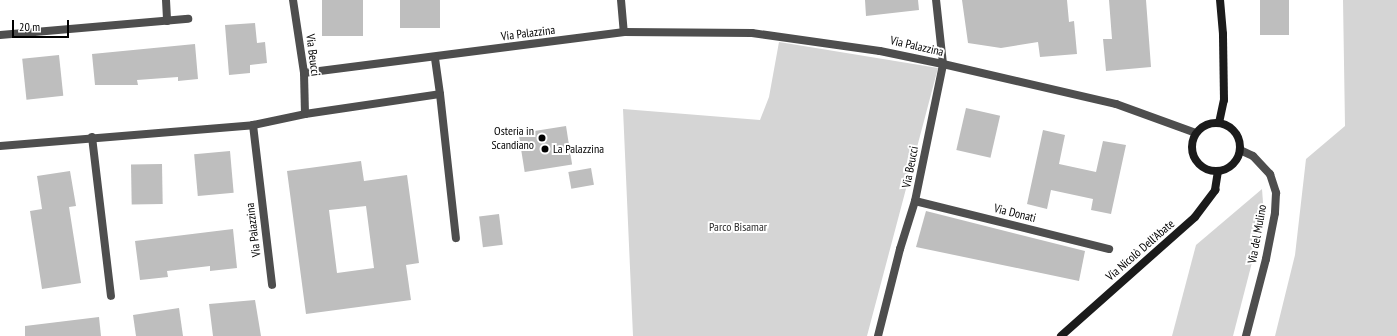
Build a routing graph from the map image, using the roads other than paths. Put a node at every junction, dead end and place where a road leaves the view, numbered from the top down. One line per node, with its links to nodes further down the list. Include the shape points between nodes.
1 (166, 0): 7 (street)
2 (293, 0): 12 (street, Via Beucci)
3 (622, 0): 8 (street)
4 (936, 0): 11 (street, Via Beucci)
5 (1220, 0): 15 (street, via 1224,100)
6 (188, 19): 7 (street)
7 (167, 21): 9 (street)
8 (624, 32): 10 (street, Via Palazzina); 11 (street, Via Palazzina, via 752,33 880,50)
9 (0, 35)
10 (435, 57): 12 (street, Via Palazzina); 13 (street)
11 (943, 64): 17 (street, Via Palazzina, via 1116,104); 22 (street, Via Beucci)
12 (304, 73): 14 (street, Via Beucci)
13 (440, 94): 14 (street); 23 (street)
14 (305, 114): 16 (street)
15 (1219, 123): 17 (street, via 1204,126); 20 (street, via 1227,125 1238,135)
16 (253, 124): 18 (street); 25 (street, Via Palazzina)
17 (1196, 133): 21 (street, via 1192,148 1197,163 1210,171)
18 (92, 137): 19 (street); 26 (street)
19 (0, 146)
20 (1240, 150): 21 (street, via 1235,162); 29 (street, Via del Mulino, via 1253,156 1270,174 1276,192 1275,213 1266,259)
21 (1218, 171): 28 (street, Via Nicolò Dell'Abate, via 1215,190 1195,217)
22 (915, 201): 24 (street, Via Donati); 27 (street, Via Beucci)
23 (456, 238)
24 (1109, 249)
25 (272, 285)
26 (111, 296)
27 (878, 336)
28 (1061, 336)
29 (1246, 336)

